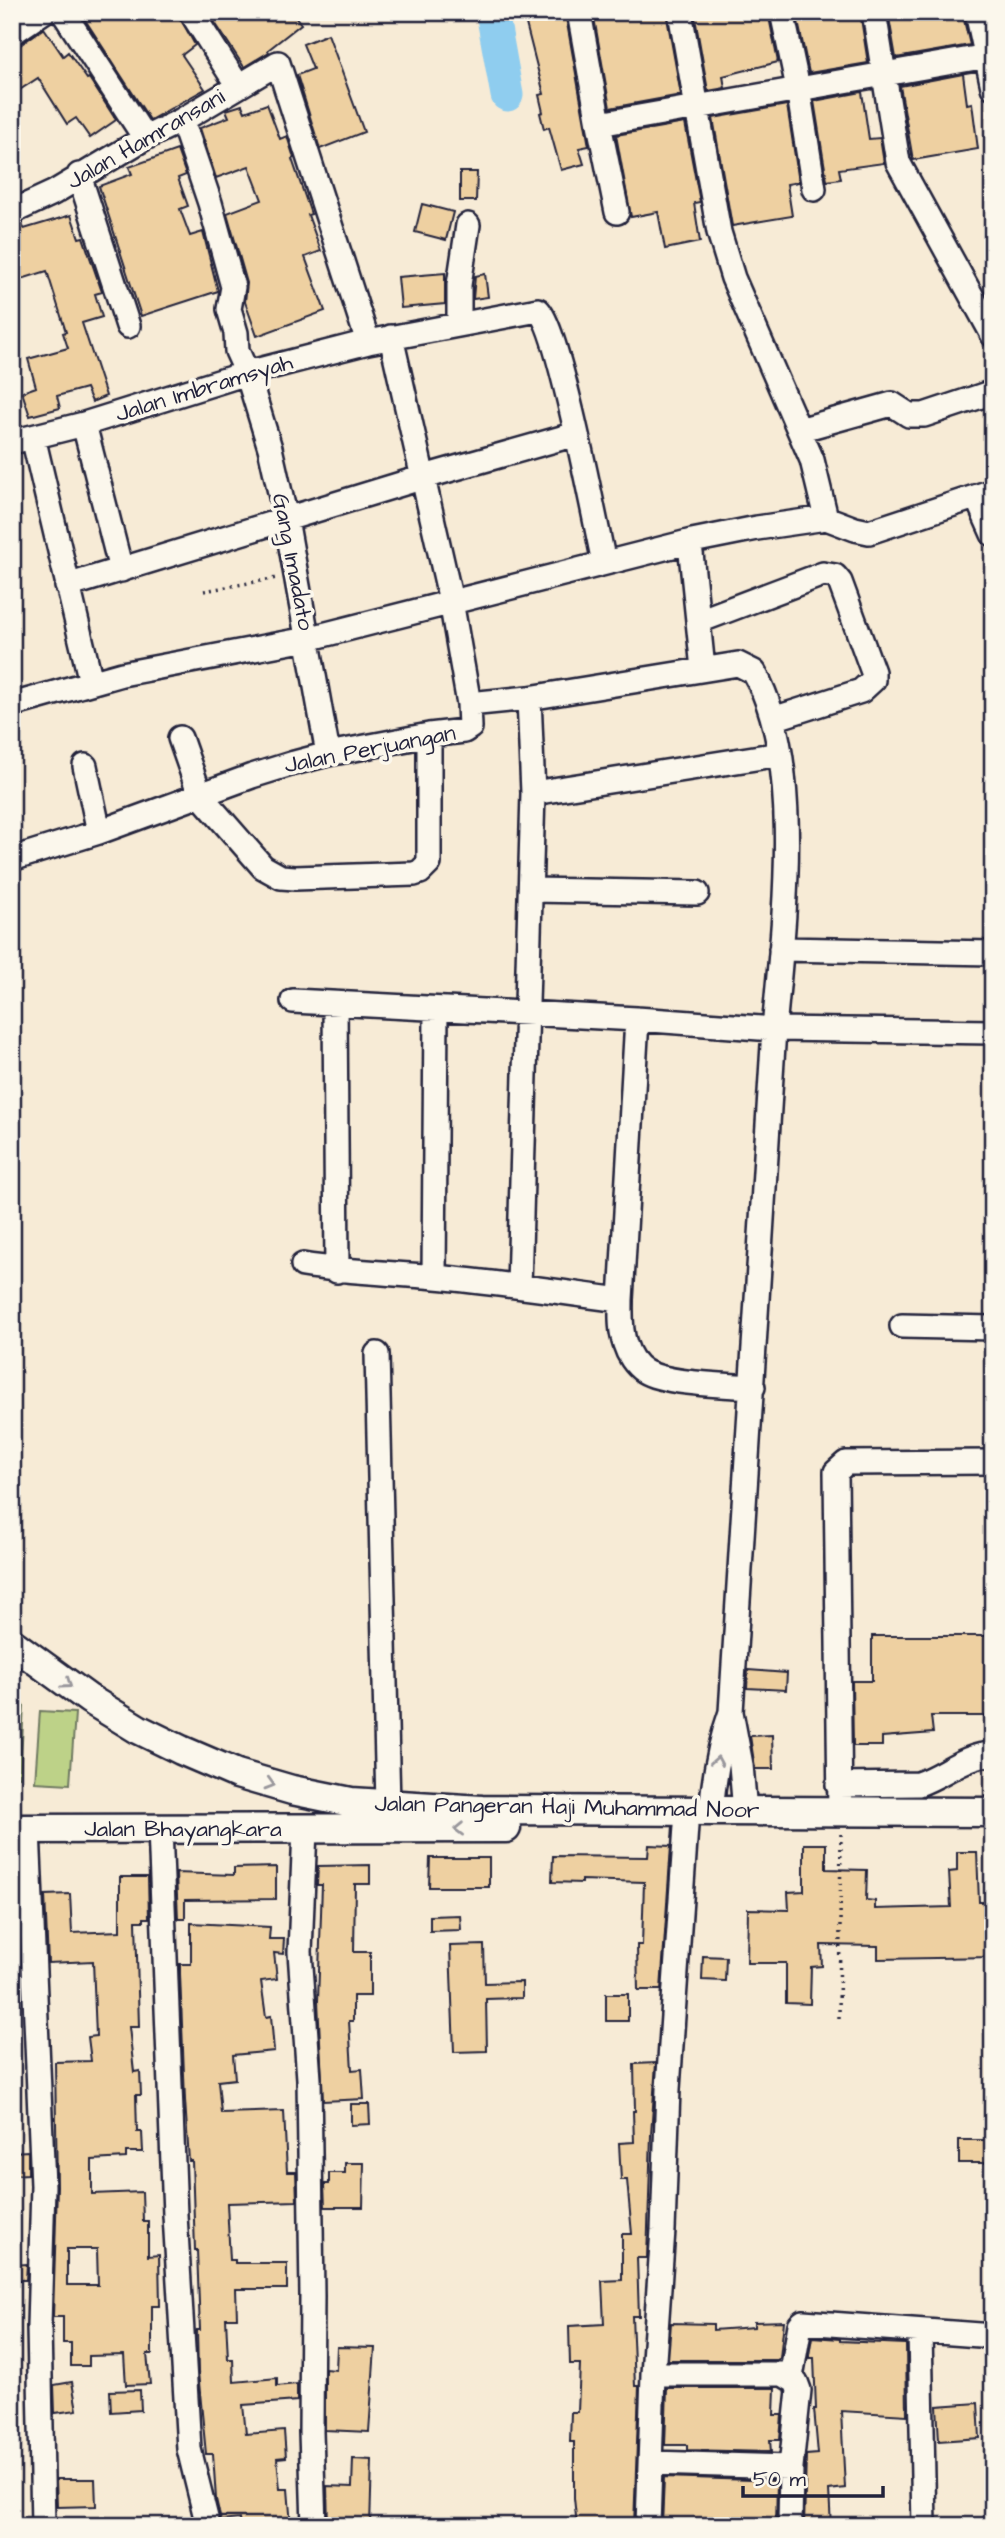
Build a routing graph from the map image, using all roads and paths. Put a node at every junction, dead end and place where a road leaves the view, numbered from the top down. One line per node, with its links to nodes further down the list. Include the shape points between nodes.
1 (43, 12): 9 (street)
2 (63, 12): 19 (street)
3 (191, 12): 13 (street)
4 (579, 12): 18 (street)
5 (680, 12): 16 (street)
6 (782, 12): 15 (street)
7 (874, 12): 12 (street)
8 (978, 12): 10 (street)
9 (15, 25)
10 (990, 55): 12 (street); 14 (street)
11 (278, 63): 13 (street, Jalan Hamransani); 28 (street, Jalan Perjuangan)
12 (882, 73): 15 (street); 27 (street, via 898,162)
13 (238, 86): 17 (street, Jalan Hamransani)
14 (993, 87)
15 (798, 88): 16 (street); 21 (street)
16 (697, 107): 18 (street); 32 (street, via 719,232 733,278)
17 (182, 120): 19 (street, Jalan Hamransani); 29 (street, Gang Imadato, via 233,286 229,309 237,351)
18 (598, 124): 23 (street)
19 (145, 138): 20 (street, Jalan Hamransani)
20 (79, 175): 22 (street, Jalan Hamransani); 26 (street)
21 (814, 188)
22 (12, 212)
23 (617, 212)
24 (468, 225): 25 (street, via 459,285)
25 (459, 324): 28 (street, Jalan Imbramsyah); 33 (street, Jalan Imbramsyah, via 528,311 542,313)
26 (128, 326)
27 (993, 335)
28 (385, 338): 29 (street, Jalan Imbramsyah); 35 (street, Jalan Perjuangan)
29 (247, 373): 31 (street, Jalan Imbramsyah); 38 (street, Gang Imadato)
30 (993, 392): 32 (street, via 924,415 909,415 892,404)
31 (84, 424): 34 (street, Jalan Imbramsyah); 42 (street)
32 (799, 430): 37 (street, via 812,460)
33 (576, 434): 35 (street); 41 (street)
34 (22, 440): 44 (street)
35 (424, 477): 38 (street); 46 (street, Jalan Perjuangan)
36 (985, 495): 37 (street, via 869,532); 39 (street)
37 (826, 517): 41 (street, via 692,541)
38 (286, 519): 42 (street); 43 (street, Gang Imadato)
39 (993, 534)
40 (691, 553): 47 (street)
41 (604, 563): 46 (street)
42 (121, 570): 44 (street)
43 (297, 575): 45 (path); 48 (street, Gang Imadato)
44 (67, 586): 50 (street)
45 (204, 591)
46 (450, 601): 48 (street); 52 (street, Jalan Perjuangan)
47 (699, 621): 49 (street); 54 (street, via 823,574 840,582 873,680 861,691)
48 (307, 639): 50 (street); 57 (street, Gang Imadato)
49 (703, 669): 51 (street); 54 (street, via 747,667 758,680)
50 (91, 682): 53 (street)
51 (529, 698): 52 (street); 60 (street)
52 (469, 704): 55 (street, Jalan Perjuangan, via 471,724 467,730)
53 (12, 705)
54 (773, 719): 58 (street)
55 (429, 734): 57 (street, Jalan Perjuangan); 61 (street, via 429,863 414,874 281,877 263,867)
56 (180, 738): 61 (street)
57 (328, 754): 61 (street, Jalan Perjuangan)
58 (780, 754): 60 (street); 66 (street, via 786,800)
59 (85, 766): 62 (street)
60 (533, 793): 64 (street)
61 (200, 795): 62 (street, Jalan Perjuangan)
62 (99, 832): 63 (street, Jalan Perjuangan)
63 (12, 859)
64 (531, 890): 65 (street); 71 (street)
65 (697, 893)
66 (781, 949): 67 (street); 73 (street)
67 (993, 953)
68 (293, 1001): 69 (street)
69 (335, 1003): 70 (street); 76 (street)
70 (436, 1009): 71 (street); 77 (street)
71 (529, 1013): 72 (street); 78 (street)
72 (636, 1019): 73 (street); 79 (street)
73 (774, 1029): 74 (street); 83 (street)
74 (993, 1032)
75 (303, 1265): 76 (street)
76 (337, 1271): 77 (street)
77 (434, 1277): 78 (street)
78 (519, 1286): 79 (street)
79 (621, 1300): 83 (street, via 625,1344 645,1371 683,1381)
80 (902, 1326): 81 (street)
81 (993, 1328)
82 (377, 1354): 88 (street)
83 (752, 1387): 86 (street)
84 (993, 1462): 92 (street, via 846,1463 836,1472)
85 (12, 1643): 88 (main road, Jalan Pangeran Haji Muhammad Noor, one-way to 88, via 138,1729 237,1774 292,1790)
86 (731, 1712): 89 (street, one-way to 86, via 721,1738); 90 (street)
87 (993, 1754): 92 (street, via 969,1758 930,1780)
88 (388, 1805): 89 (main road, Jalan Pangeran Haji Muhammad Noor)
89 (710, 1812): 90 (main road, Jalan Pangeran Haji Muhammad Noor)
90 (745, 1812): 92 (main road, Jalan Pangeran Haji Muhammad Noor)
91 (993, 1812): 92 (main road, Jalan Pangeran Haji Muhammad Noor)
92 (847, 1814): 93 (main road, Jalan Pangeran Haji Muhammad Noor); 98 (main road, Jalan Pangeran Haji Muhammad Noor); 99 (path)
93 (686, 1826): 97 (main road, Jalan Pangeran Haji Muhammad Noor, one-way to 97); 102 (street)
94 (160, 1828): 95 (main road, Jalan Bhayangkara); 96 (main road, Jalan Bhayangkara); 107 (street, via 189,2449)
95 (20, 1829): 106 (street, via 43,2186 39,2326)
96 (305, 1829): 97 (main road, Jalan Bhayangkara); 108 (street, via 300,1952 310,2106)
97 (353, 1830)
98 (993, 1830)
99 (839, 2018)
100 (920, 2332): 101 (street); 103 (street, via 803,2322); 111 (street)
101 (993, 2336)
102 (653, 2374): 103 (street); 104 (street)
103 (790, 2377): 105 (street, via 799,2390)
104 (651, 2463): 105 (street); 109 (street)
105 (791, 2468): 110 (street)
106 (43, 2526)
107 (208, 2526)
108 (314, 2526)
109 (648, 2526)
110 (790, 2526)
111 (924, 2526)

